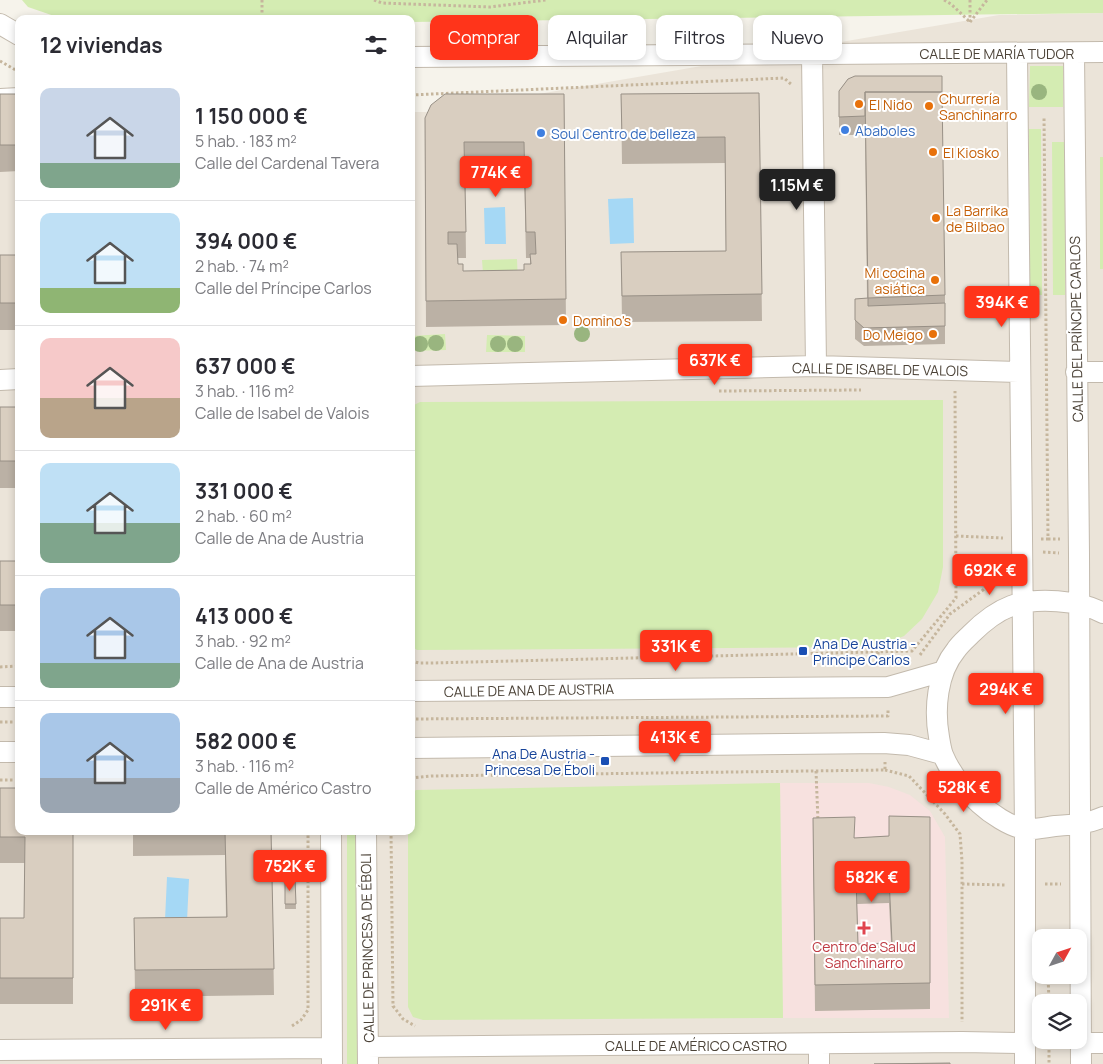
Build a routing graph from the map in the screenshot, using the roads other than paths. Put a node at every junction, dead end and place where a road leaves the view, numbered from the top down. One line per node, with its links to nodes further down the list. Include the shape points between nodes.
1 (0, 24): 2 (street)
2 (15, 33)
3 (1103, 52): 5 (street, CALLE DE MARÍA TUDOR)
4 (1017, 53): 5 (street, CALLE DE MARÍA TUDOR); 7 (street, CALLE DE MARÍA TUDOR); 13 (street)
5 (1074, 53): 14 (street, CALLE DEL PRÍNCIPE CARLOS)
6 (753, 55): 8 (street, CALLE DE MARÍA TUDOR)
7 (842, 55)
8 (415, 58)
9 (812, 60): 12 (street)
10 (15, 93): 11 (lane)
11 (0, 94)
12 (816, 366): 13 (street, CALLE DE ISABEL DE VALOIS); 16 (street, CALLE DE ISABEL DE VALOIS)
13 (1019, 372): 19 (street)
14 (1076, 372): 15 (street); 20 (street, CALLE DEL PRÍNCIPE CARLOS)
15 (1103, 372)
16 (415, 376)
17 (15, 379): 18 (street)
18 (0, 380)
19 (1023, 602): 20 (street); 22 (street, via 1002,609 985,620 955,651); 32 (street)
20 (1078, 604): 21 (street); 31 (street, CALLE DEL PRÍNCIPE CARLOS)
21 (1103, 613)
22 (944, 671): 23 (street, CALLE DE ANA DE AUSTRIA, via 888,687); 29 (street, via 937,712)
23 (415, 692)
24 (0, 697): 25 (street)
25 (15, 697)
26 (415, 748): 29 (street, via 884,743 909,745)
27 (0, 752): 28 (street)
28 (15, 752)
29 (942, 754): 32 (street, via 969,794 986,809)
30 (1103, 817): 31 (street)
31 (1081, 824): 32 (street); 35 (street, CALLE DEL PRÍNCIPE CARLOS)
32 (1025, 829): 36 (street)
33 (331, 835): 42 (street)
34 (366, 835): 43 (street, CALLE DE PRINCESA DE ÉBOLI)
35 (1081, 994)
36 (1025, 1043): 39 (street, CALLE DE AMÉRICO CASTRO); 45 (street)
37 (1087, 1043): 38 (street)
38 (1103, 1043)
39 (819, 1044): 43 (street, CALLE DE AMÉRICO CASTRO); 44 (street)
40 (1081, 1049): 46 (street, CALLE DEL PRÍNCIPE CARLOS)
41 (0, 1050): 42 (street)
42 (332, 1056)
43 (368, 1056)
44 (820, 1064)
45 (1025, 1064)
46 (1081, 1064)

